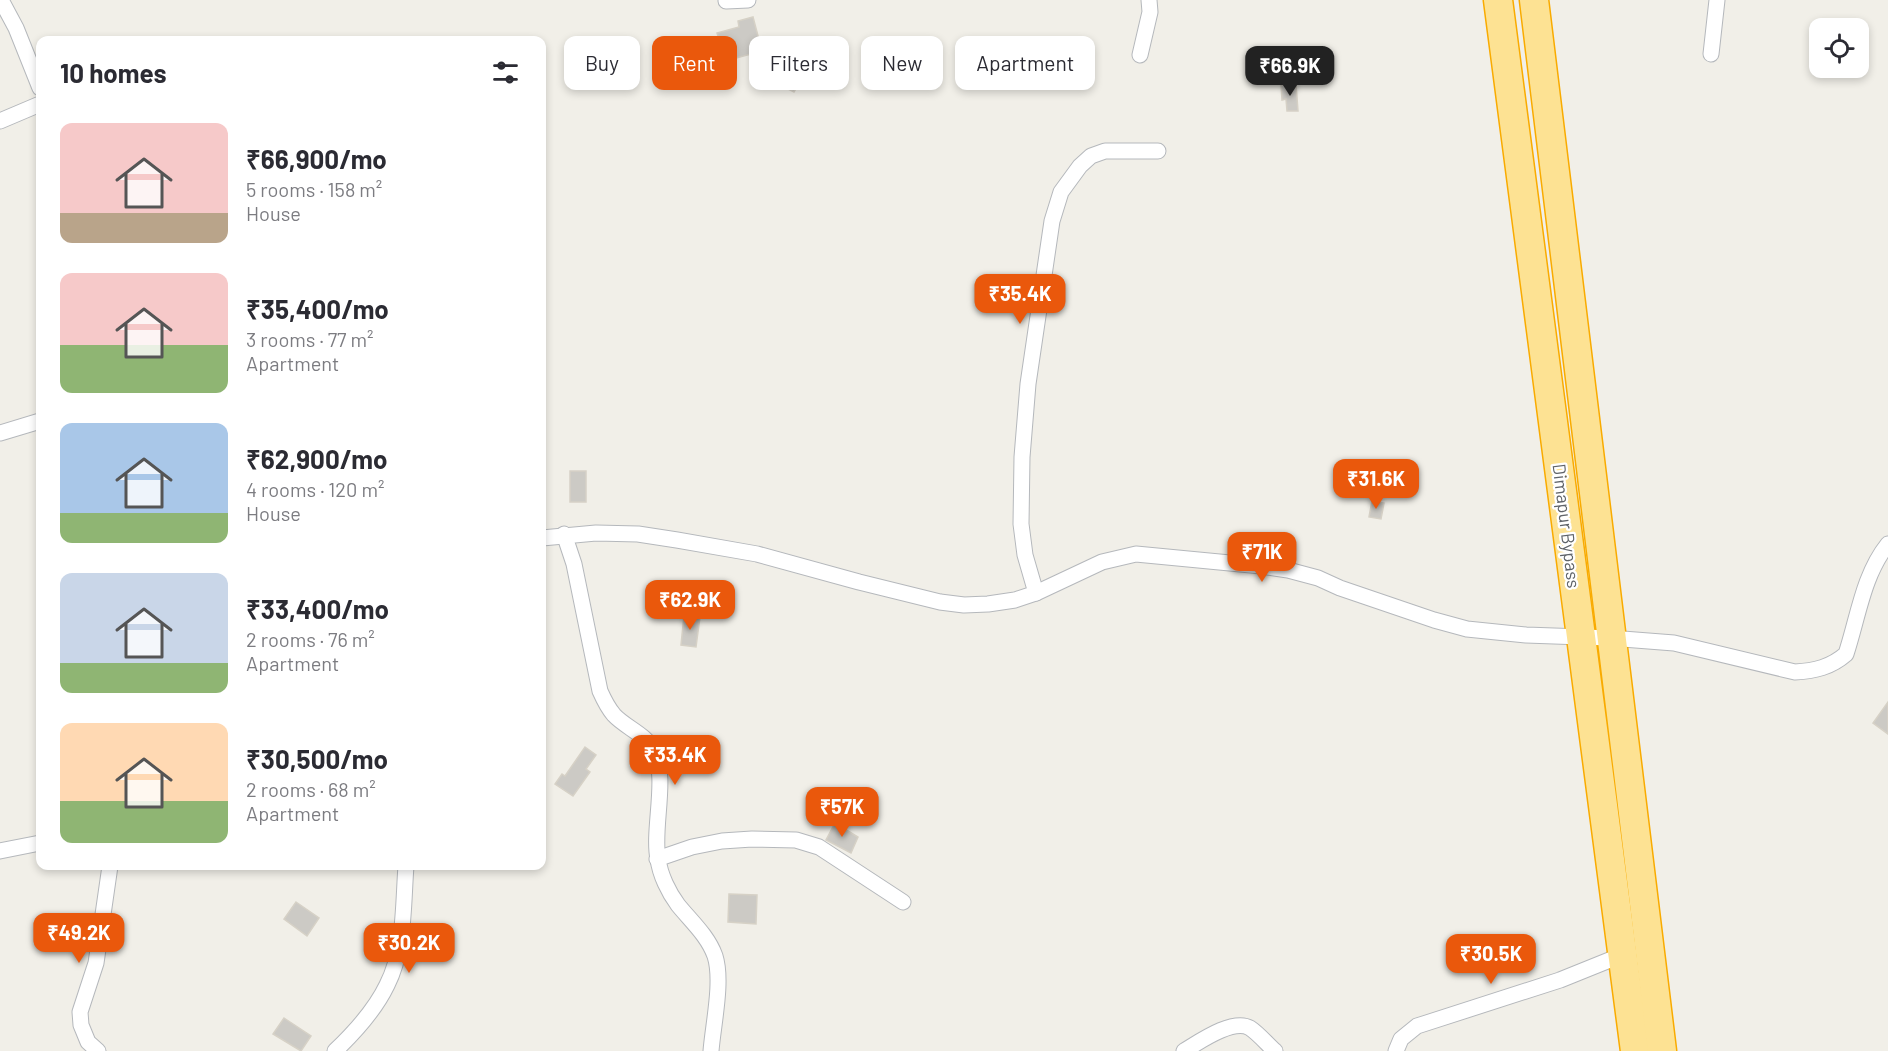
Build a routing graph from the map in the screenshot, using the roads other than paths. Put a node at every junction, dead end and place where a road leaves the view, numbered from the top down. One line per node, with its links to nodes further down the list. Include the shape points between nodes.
1 (1, 0): 10 (street)
2 (748, 0): 7 (street)
3 (1149, 0): 9 (street)
4 (1498, 0): 20 (highway, Dimapur Bypass)
5 (1534, 0): 21 (highway, Dimapur Bypass)
6 (1718, 0): 8 (street)
7 (726, 2)
8 (1710, 54)
9 (1140, 55)
10 (36, 78)
11 (36, 106): 12 (street)
12 (0, 121)
13 (1158, 151): 19 (street, via 1091,156 1061,192 1052,221 1028,384 1022,457 1021,524)
14 (36, 422): 15 (street)
15 (0, 433)
16 (564, 534): 17 (street); 19 (street, via 638,534 757,554 940,602 988,604); 24 (street, via 600,691 615,716 640,734 657,758)
17 (546, 537)
18 (1888, 544): 21 (street, via 1868,579 1846,654 1811,672 1795,672 1674,643)
19 (1036, 593): 20 (street, via 1102,562 1136,554 1152,555 1288,570 1467,629)
20 (1580, 637): 21 (street); 28 (highway, Dimapur Bypass)
21 (1610, 638): 36 (highway, Dimapur Bypass)
22 (36, 844): 23 (street)
23 (0, 851)
24 (657, 859): 27 (street, via 722,841 796,840 819,847); 31 (street, via 677,903 700,929 714,954 719,972)
25 (109, 870): 29 (street, via 96,963 80,1012 88,1042)
26 (406, 870): 30 (street, via 399,942 387,985)
27 (903, 902)
28 (1622, 955): 34 (street, via 1560,980 1417,1026 1401,1039); 35 (highway, Dimapur Bypass)
29 (98, 1051)
30 (335, 1051)
31 (711, 1051)
32 (1184, 1051): 33 (street, via 1237,1026 1249,1027)
33 (1275, 1051)
34 (1396, 1051)
35 (1635, 1051)
36 (1662, 1051)

